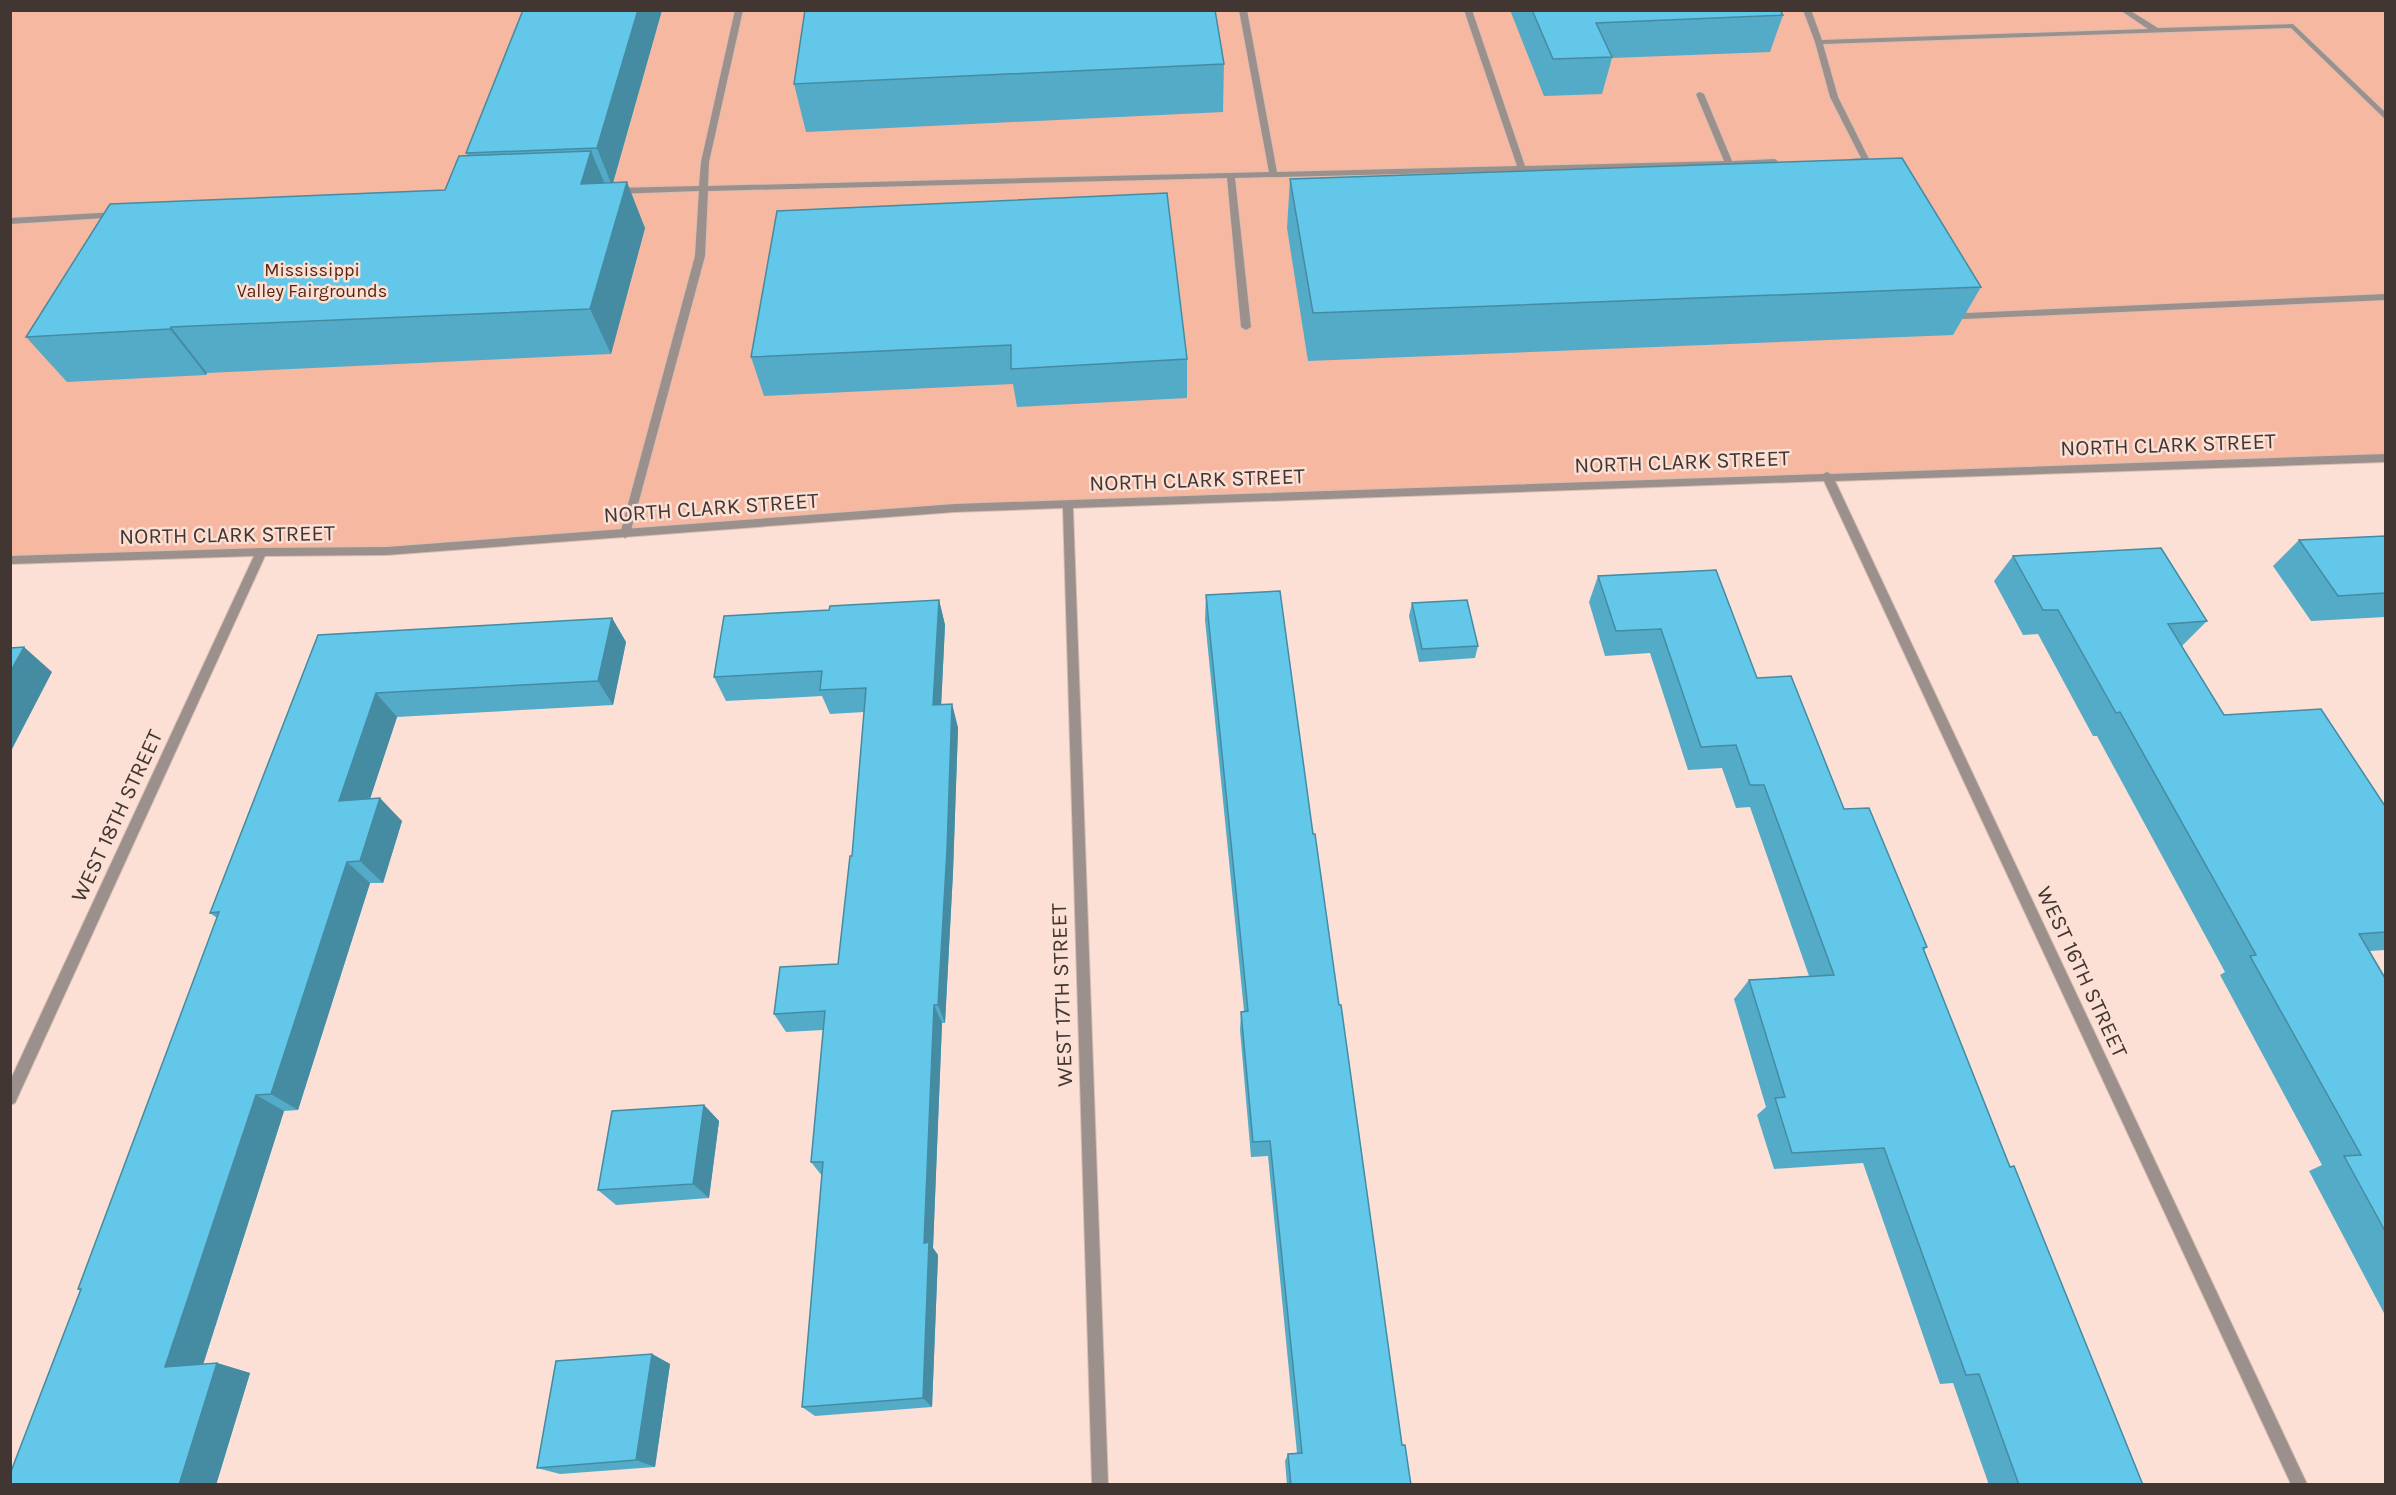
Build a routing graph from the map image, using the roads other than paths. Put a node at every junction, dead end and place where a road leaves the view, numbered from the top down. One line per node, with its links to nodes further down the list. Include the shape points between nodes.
1 (739, 10): 18 (street, via 705,162)
2 (1242, 10): 16 (street)
3 (1468, 10): 14 (street)
4 (1807, 10): 7 (street)
5 (2123, 10): 6 (street)
6 (2156, 31): 7 (street); 9 (street, via 2294,26)
7 (1819, 42): 10 (street, via 1834,97)
8 (1700, 94): 13 (street)
9 (2385, 118)
10 (1866, 160): 11 (street); 15 (street)
11 (1844, 161)
12 (1786, 162): 13 (street)
13 (1729, 163): 14 (street)
14 (1522, 168): 16 (street)
15 (1872, 170)
16 (1274, 176): 17 (street)
17 (1231, 177): 18 (street); 24 (street)
18 (704, 187): 19 (street); 28 (street, via 700,256)
19 (609, 191)
20 (127, 214): 21 (street)
21 (10, 221)
22 (1951, 296): 23 (street, via 1964,316)
23 (2385, 297)
24 (1246, 327)
25 (2385, 458): 26 (street, NORTH CLARK STREET)
26 (1827, 476): 27 (street, NORTH CLARK STREET); 33 (street, WEST 16TH STREET)
27 (1068, 505): 28 (street, NORTH CLARK STREET, via 955,508); 32 (street, WEST 17TH STREET)
28 (625, 534): 29 (street, NORTH CLARK STREET, via 387,551)
29 (261, 552): 30 (street, NORTH CLARK STREET); 31 (street, WEST 18TH STREET)
30 (10, 560)
31 (10, 1098)
32 (1100, 1485)
33 (2300, 1485)

